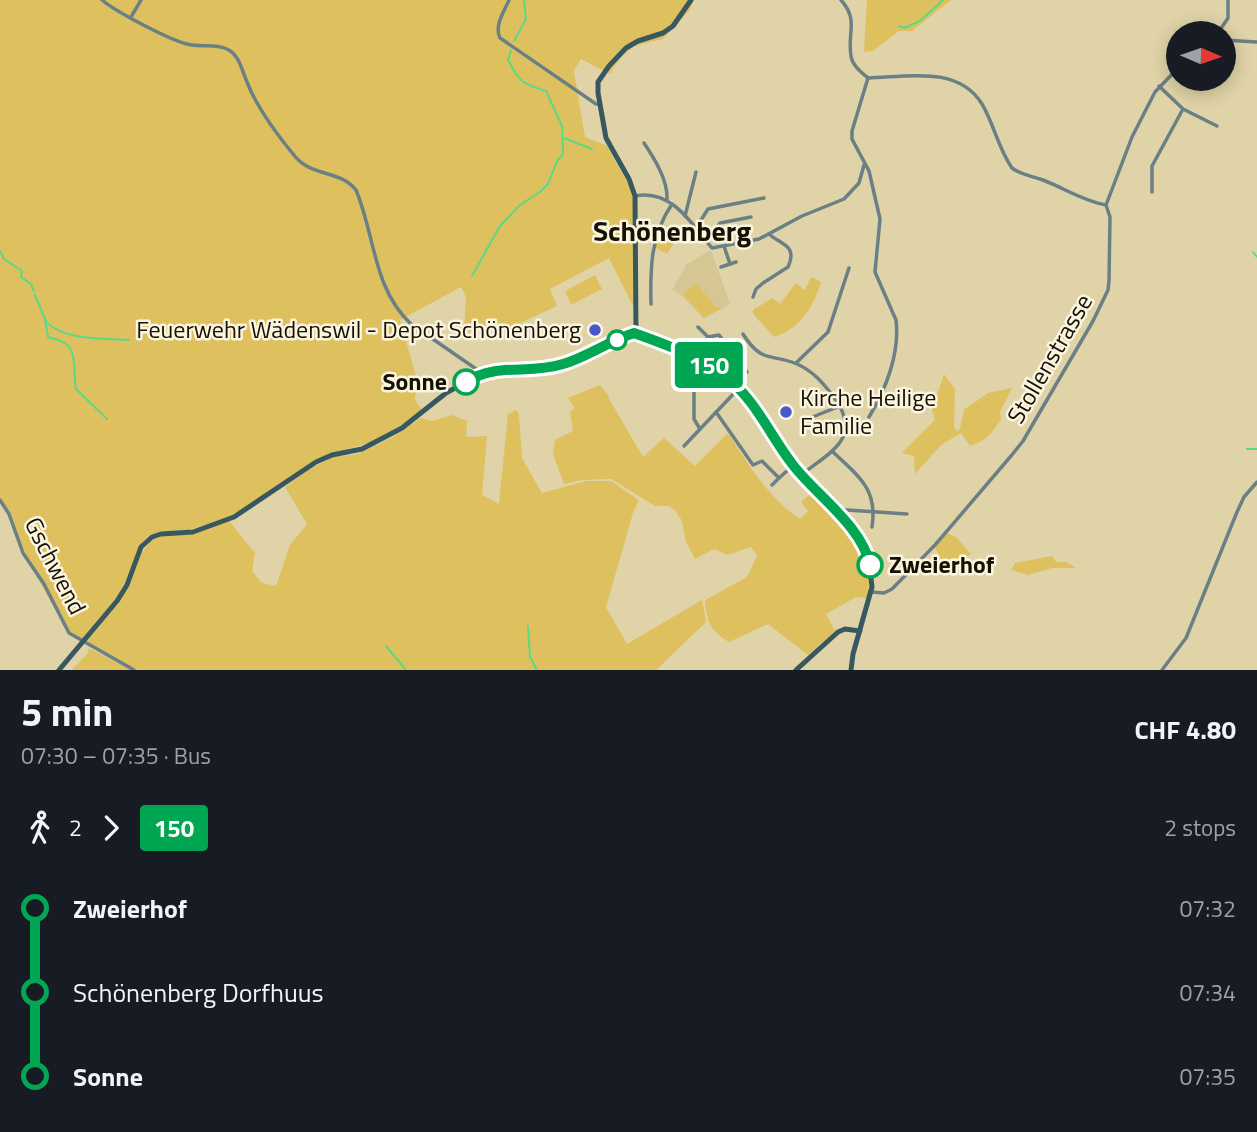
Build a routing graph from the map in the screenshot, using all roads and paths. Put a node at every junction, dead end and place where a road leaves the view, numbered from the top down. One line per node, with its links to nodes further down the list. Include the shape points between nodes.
1 (102, 0): 7 (street)
2 (141, 0): 7 (street)
3 (509, 0): 14 (street, via 498,26 500,38)
4 (691, 0): 14 (street, via 668,30 635,43 615,59 598,82)
5 (841, 0): 11 (street, via 851,13 850,58)
6 (1228, 0): 8 (street)
7 (131, 17): 45 (street, via 186,44 233,53 260,109 295,157 309,169 345,180 356,190 384,285 401,315)
8 (1226, 21)
9 (1236, 41): 10 (street)
10 (1257, 42)
11 (868, 78): 18 (street, via 852,131); 25 (street, via 951,78 981,103 1019,173)
12 (1166, 79): 13 (street, Stollenstrasse)
13 (1159, 86): 15 (street); 25 (street, Stollenstrasse, via 1132,137)
14 (599, 104): 21 (street, via 606,138)
15 (1183, 109): 16 (street); 20 (street, via 1152,166)
16 (1217, 126)
17 (644, 143): 23 (street, via 659,170)
18 (865, 163): 29 (street, via 859,183 844,199); 50 (street, via 880,219 875,272 897,328 896,353)
19 (696, 173): 26 (street)
20 (1152, 192)
21 (635, 196): 23 (street); 39 (street)
22 (764, 198): 28 (street, via 708,209)
23 (667, 199): 24 (street)
24 (672, 204): 26 (street); 37 (street, via 652,249)
25 (1106, 205): 65 (street, Stollenstrasse, via 1110,281 1101,306 1023,441 892,589)
26 (685, 216): 28 (street)
27 (751, 217): 30 (street, via 720,223)
28 (696, 228): 30 (street)
29 (769, 234): 31 (street); 36 (street, via 790,249 790,261 756,289)
30 (706, 240): 31 (street, via 712,248)
31 (724, 246): 33 (street)
32 (736, 262): 33 (street)
33 (730, 264): 34 (street)
34 (721, 267)
35 (849, 268): 43 (street, via 828,332)
36 (753, 297)
37 (651, 304)
38 (698, 327): 41 (street)
39 (636, 333): 42 (street); 45 (street, via 561,365)
40 (743, 334): 43 (street, via 760,354)
41 (708, 337): 42 (street); 44 (street, via 724,339)
42 (696, 359): 47 (street)
43 (796, 363): 48 (street, via 821,381)
44 (747, 372)
45 (482, 373): 67 (street, via 446,393 412,422 372,445 316,462 234,517 193,532 152,537 141,547 122,593)
46 (681, 374): 52 (street, via 694,390 694,419)
47 (739, 388): 49 (street); 56 (street)
48 (840, 406): 51 (street); 54 (street, via 847,431)
49 (716, 412): 52 (street); 57 (street, via 753,465 762,461)
50 (869, 417)
51 (810, 418)
52 (700, 429): 53 (street)
53 (684, 446)
54 (832, 451): 56 (street); 62 (street, via 869,490)
55 (788, 470): 57 (street)
56 (801, 475): 61 (street)
57 (779, 478): 59 (street)
58 (1257, 482): 72 (street, via 1237,512 1186,638)
59 (772, 485)
60 (0, 500): 67 (street, Gschwend, via 23,553 65,627)
61 (832, 509): 62 (street); 65 (street, via 866,549)
62 (874, 512): 63 (street); 64 (street)
63 (907, 514)
64 (872, 527)
65 (871, 592): 66 (street)
66 (860, 631): 70 (street, via 838,632); 71 (street)
67 (84, 642): 68 (street); 69 (street, Gschwend)
68 (60, 670)
69 (134, 670)
70 (796, 670)
71 (851, 670)
72 (1161, 670)

